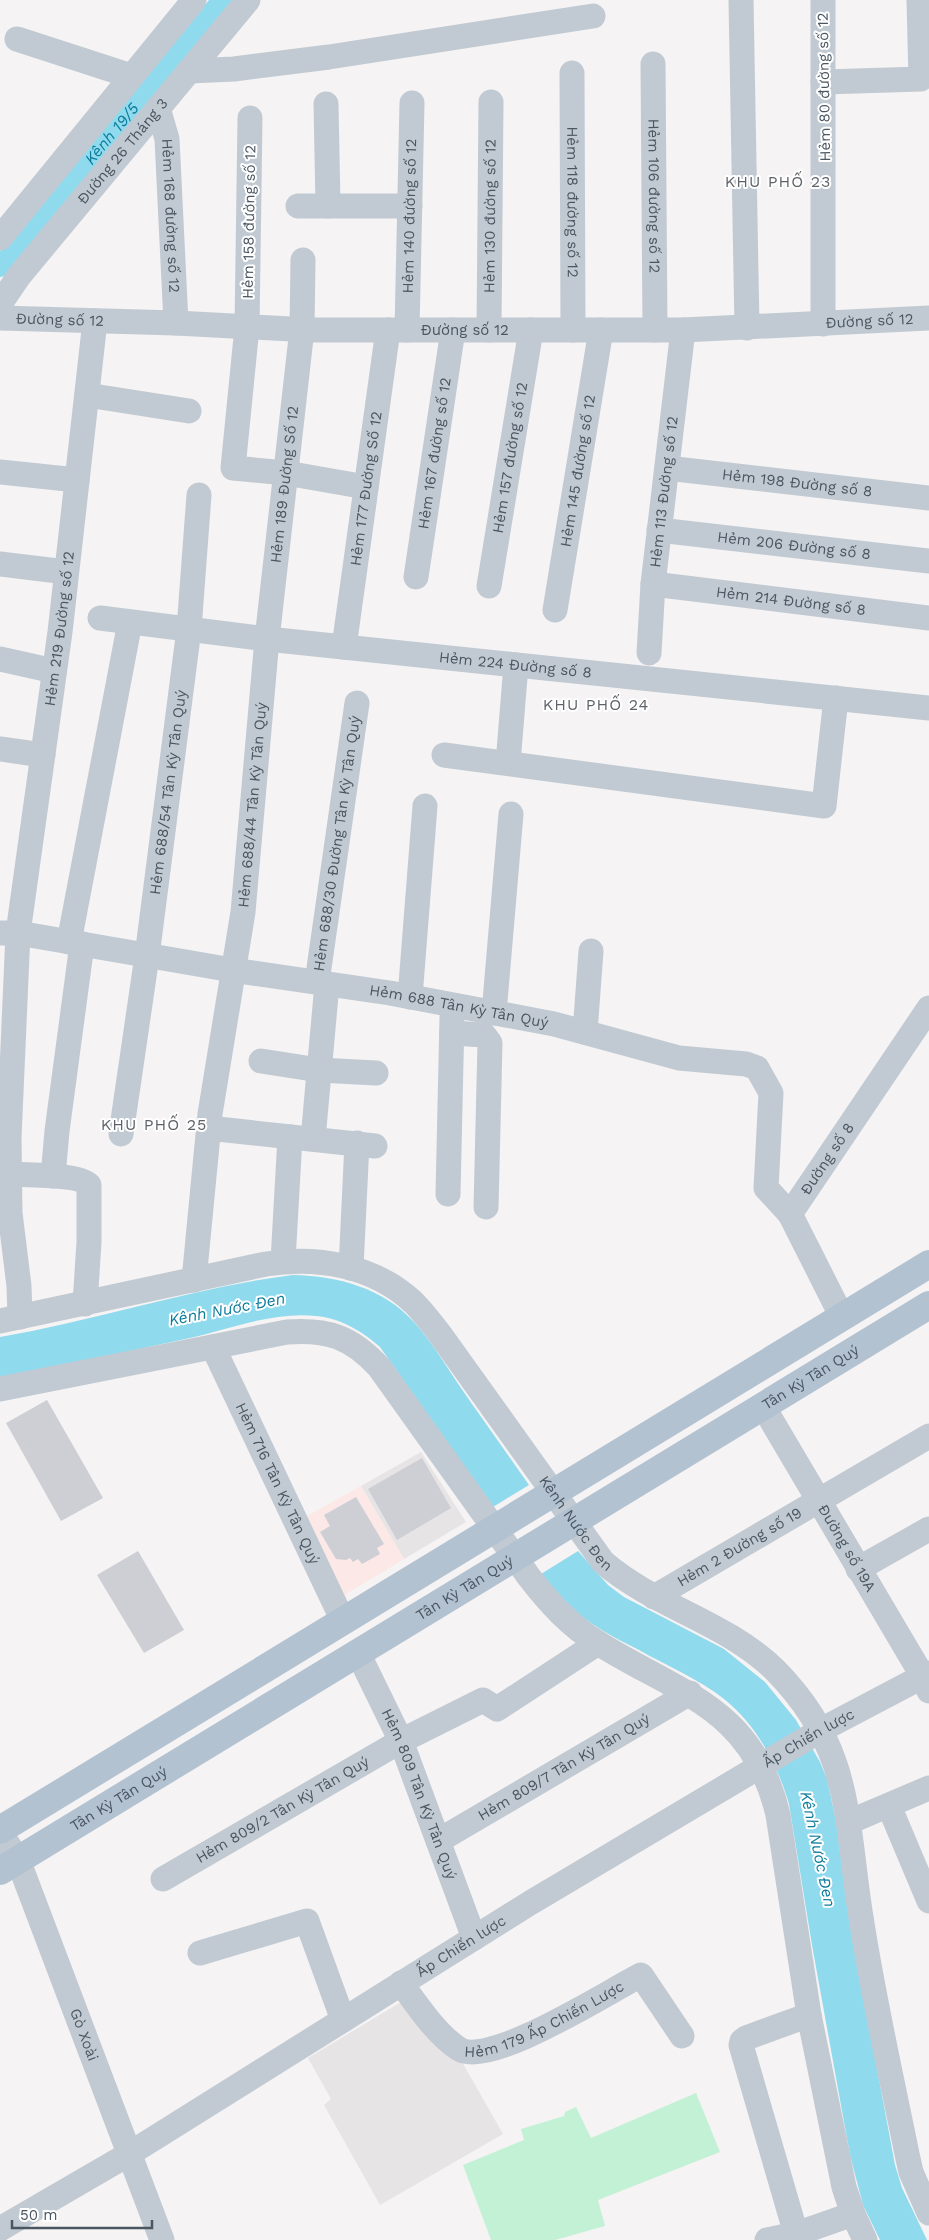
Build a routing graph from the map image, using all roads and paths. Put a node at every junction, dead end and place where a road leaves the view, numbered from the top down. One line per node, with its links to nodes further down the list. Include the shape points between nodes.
1 (194, 0): 12 (street)
2 (248, 0): 10 (street, Đường 26 Tháng 3)
3 (741, 0): 31 (street)
4 (823, 0): 13 (street, Hẻm 80 đường số 12)
5 (918, 0): 8 (street)
6 (593, 16): 10 (street, via 329,57)
7 (18, 39): 12 (street)
8 (924, 39): 13 (street, via 921,79)
9 (653, 64): 39 (street, Hẻm 106 đường số 12)
10 (189, 71): 17 (street, Đường 26 Tháng 3)
11 (572, 73): 37 (street, Hẻm 118 đường số 12)
12 (131, 76): 22 (street)
13 (824, 82): 29 (street, Hẻm 80 đường số 12)
14 (491, 102): 35 (street, Hẻm 130 đường số 12)
15 (412, 103): 21 (street, Hẻm 140 đường số 12)
16 (326, 104): 20 (street)
17 (158, 108): 24 (street, Đường 26 Tháng 3, via 19,276); 28 (street, Hẻm 168 đường số 12, via 167,139)
18 (250, 118): 30 (street, Hẻm 158 đường số 12)
19 (298, 206): 20 (street)
20 (328, 206): 21 (street)
21 (410, 206): 33 (street, Hẻm 140 đường số 12)
22 (0, 238)
23 (303, 260): 32 (street, Hẻm 189 Đường Số 12)
24 (0, 304)
25 (0, 318): 27 (street, Đường số 12)
26 (929, 318): 29 (street, Đường số 12)
27 (95, 321): 28 (street, Đường số 12); 41 (street, Hẻm 219 Đường số 12)
28 (176, 323): 30 (street, Đường số 12)
29 (824, 324): 31 (street, Đường số 12)
30 (246, 327): 32 (street, Đường số 12); 45 (street, Hẻm 158 đường số 12, via 233,468)
31 (747, 328): 40 (street, Đường số 12)
32 (302, 330): 33 (street, Đường số 12); 45 (street, Hẻm 189 Đường Số 12)
33 (398, 330): 34 (street, Đường số 12); 47 (street, Hẻm 177 Đường Số 12)
34 (453, 330): 35 (street, Đường số 12); 54 (street, Hẻm 167 đường số 12)
35 (489, 330): 36 (street, Đường số 12)
36 (531, 330): 37 (street, Đường số 12); 56 (street, Hẻm 157 đường số 12)
37 (573, 330): 38 (street, Đường số 12)
38 (601, 330): 39 (street, Đường số 12); 57 (street, Hẻm 145 đường số 12)
39 (656, 330): 40 (street, Đường số 12)
40 (683, 330): 43 (street, Hẻm 113 Đường số 12)
41 (87, 395): 42 (street); 46 (street, Hẻm 219 Đường số 12)
42 (189, 411)
43 (667, 468): 49 (street, Hẻm 198 Đường số 8); 50 (street, Hẻm 113 Đường số 12)
44 (0, 472): 46 (street)
45 (286, 473): 47 (street); 62 (street, Hẻm 189 Đường Số 12)
46 (77, 480): 53 (street, Hẻm 219 Đường số 12)
47 (366, 487): 63 (street, Hẻm 177 Đường Số 12)
48 (199, 495): 61 (street, Hẻm 688/54 Tân Kỳ Tân Quý)
49 (929, 498)
50 (659, 530): 51 (street, Hẻm 206 Đường số 8); 55 (street, Hẻm 113 Đường số 12)
51 (929, 561)
52 (0, 564): 53 (street)
53 (66, 572): 67 (street, Hẻm 219 Đường số 12)
54 (416, 577)
55 (653, 584): 59 (street, Hẻm 214 Đường số 8); 64 (street, Hẻm 113 Đường số 12)
56 (489, 586)
57 (555, 610)
58 (100, 618): 60 (street, Hẻm 224 Đường số 8)
59 (929, 618)
60 (130, 622): 61 (street, Hẻm 224 Đường số 8); 78 (street)
61 (189, 629): 62 (street, Hẻm 224 Đường số 8); 80 (street, Hẻm 688/54 Tân Kỳ Tân Quý)
62 (267, 639): 63 (street, Hẻm 224 Đường số 8); 81 (street, Hẻm 688/44 Tân Kỳ Tân Quý, via 243,912)
63 (344, 647): 66 (street, Hẻm 224 Đường số 8)
64 (649, 653)
65 (0, 659): 67 (street)
66 (516, 665): 68 (street, Hẻm 224 Đường số 8); 74 (street)
67 (54, 671): 72 (street, Hẻm 219 Đường số 12)
68 (836, 698): 70 (street, Hẻm 224 Đường số 8); 74 (street, via 824,806)
69 (357, 703): 82 (street, Hẻm 688/30 Đường Tân Kỳ Tân Quý)
70 (929, 708)
71 (0, 749): 72 (street)
72 (42, 754): 77 (street, Hẻm 219 Đường số 12)
73 (444, 754): 74 (street)
74 (508, 764)
75 (425, 806): 83 (street)
76 (511, 814): 86 (street)
77 (9, 933): 78 (street, Hẻm 688 Tân Kỳ Tân Quý); 95 (street, Hẻm 219 Đường số 12)
78 (75, 943): 80 (street, Hẻm 688 Tân Kỳ Tân Quý); 96 (street)
79 (591, 951): 87 (street)
80 (147, 956): 81 (street, Hẻm 688 Tân Kỳ Tân Quý); 93 (street, Hẻm 688/54 Tân Kỳ Tân Quý)
81 (232, 970): 82 (street, Hẻm 688 Tân Kỳ Tân Quý); 92 (street, Hẻm 688/44 Tân Kỳ Tân Quý)
82 (322, 983): 83 (street, Hẻm 688 Tân Kỳ Tân Quý); 90 (street, Hẻm 688/30 Đường Tân Kỳ Tân Quý)
83 (410, 997): 84 (street, Hẻm 688 Tân Kỳ Tân Quý)
84 (452, 1005): 86 (street, Hẻm 688 Tân Kỳ Tân Quý); 88 (street)
85 (929, 1008): 99 (street, Đường số 8)
86 (494, 1013): 87 (street, Hẻm 688 Tân Kỳ Tân Quý)
87 (585, 1032): 99 (street, Hẻm 688 Tân Kỳ Tân Quý, via 679,1058 746,1064 757,1068 771,1093 766,1188)
88 (452, 1033): 97 (street); 98 (street, via 484,1035 490,1043)
89 (261, 1061): 90 (street)
90 (319, 1070): 91 (street); 94 (street, Hẻm 688/30 Đường Tân Kỳ Tân Quý)
91 (376, 1072)
92 (208, 1128): 94 (street); 103 (street, Hẻm 688/44 Tân Kỳ Tân Quý)
93 (121, 1134)
94 (301, 1138): 100 (street, Hẻm 688/30 Đường Tân Kỳ Tân Quý); 102 (street, via 366,1145)
95 (10, 1174): 96 (street); 107 (street, Hẻm 219 Đường số 12, via 10,1214 19,1286)
96 (53, 1176): 104 (street, via 82,1180 89,1185)
97 (448, 1194)
98 (486, 1207)
99 (790, 1214): 106 (street)
100 (283, 1261): 102 (street, Kênh Nước Đen, via 318,1261); 103 (street, Kênh Nước Đen)
101 (929, 1264): 106 (main road)
102 (351, 1268): 112 (street, Kênh Nước Đen, via 399,1291 427,1318)
103 (194, 1280): 104 (street, Kênh Nước Đen)
104 (85, 1304): 107 (street, Kênh Nước Đen)
105 (929, 1305): 110 (main road, Tân Kỳ Tân Quý)
106 (842, 1317): 112 (main road)
107 (10, 1319)
108 (213, 1347): 109 (street); 115 (street, via 302,1331 332,1334 358,1347 379,1367); 120 (street, Hẻm 716 Tân Kỳ Tân Quý)
109 (0, 1389)
110 (763, 1406): 113 (street, Đường số 19A); 114 (main road, Tân Kỳ Tân Quý)
111 (929, 1436): 113 (street, Hẻm 2 Đường số 19)
112 (554, 1494): 114 (street, Kênh Nước Đen); 115 (main road)
113 (818, 1502): 118 (street, Đường số 19A); 119 (street, Hẻm 2 Đường số 19)
114 (573, 1522): 117 (main road, Tân Kỳ Tân Quý); 119 (street, Kênh Nước Đen, via 603,1562)
115 (495, 1529): 117 (street); 120 (main road)
116 (929, 1529): 118 (street)
117 (515, 1557): 121 (street, via 554,1607); 122 (main road, Tân Kỳ Tân Quý)
118 (858, 1569): 123 (street, Đường số 19A)
119 (654, 1597): 125 (street, Kênh Nước Đen, via 720,1631 763,1660 811,1713)
120 (343, 1621): 131 (main road)
121 (598, 1643): 124 (street); 126 (street, Hẻm 809/2 Tân Kỳ Tân Quý, via 497,1708 483,1700)
122 (358, 1653): 126 (street, Hẻm 809 Tân Kỳ Tân Quý); 133 (main road, Tân Kỳ Tân Quý)
123 (927, 1681): 125 (street, Ấp Chiến lược)
124 (690, 1693): 127 (street, via 716,1711); 132 (street, Hẻm 809/7 Tân Kỳ Tân Quý)
125 (816, 1734): 127 (street, Ấp Chiến lược); 130 (street, Kênh Nước Đen, via 840,1778)
126 (401, 1741): 132 (street, Hẻm 809 Tân Kỳ Tân Quý); 134 (street, Hẻm 809/2 Tân Kỳ Tân Quý)
127 (766, 1763): 136 (street, Ấp Chiến lược); 139 (street, via 778,1815)
128 (929, 1788): 129 (street)
129 (889, 1806): 130 (street); 135 (street)
130 (849, 1822): 143 (street, Kênh Nước Đen, via 861,1917 907,2154 916,2186)
131 (0, 1831): 133 (street, Gò Xoài)
132 (438, 1841): 136 (street, Hẻm 809 Tân Kỳ Tân Quý)
133 (9, 1865): 142 (street, Gò Xoài)
134 (163, 1879)
135 (929, 1901)
136 (474, 1938): 138 (street, Ấp Chiến lược)
137 (200, 1953): 140 (street, via 307,1921)
138 (401, 1983): 140 (street, Ấp Chiến lược); 141 (street, Hẻm 179 Ấp Chiến Lược, via 425,2016 460,2050 480,2052 531,2036 641,1975)
139 (809, 2015): 144 (street, via 844,2187); 146 (street, via 742,2041)
140 (343, 2020): 142 (street, Ấp Chiến lược)
141 (682, 2036)
142 (129, 2154): 145 (street, Ấp Chiến lược); 147 (street, Gò Xoài)
143 (929, 2213)
144 (853, 2214): 146 (street); 149 (street)
145 (0, 2230)
146 (796, 2234): 148 (street)
147 (162, 2240)
148 (768, 2240)
149 (866, 2240)

